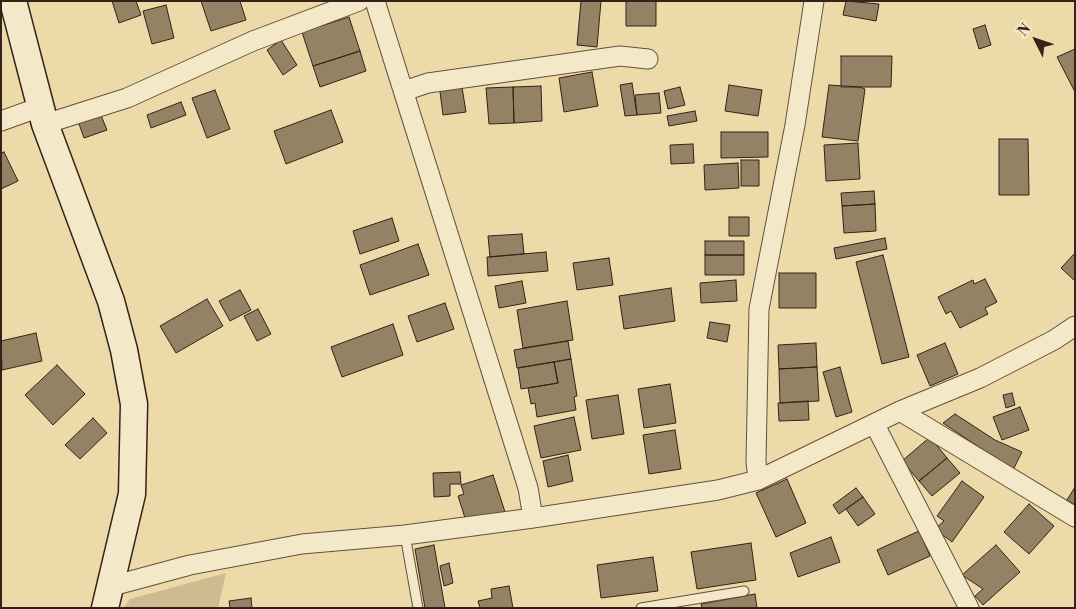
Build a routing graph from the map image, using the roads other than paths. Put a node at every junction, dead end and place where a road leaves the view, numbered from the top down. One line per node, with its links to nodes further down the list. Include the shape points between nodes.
1 (13, 1): 7 (main road)
2 (359, 1): 7 (street, via 253,41 127,98)
3 (375, 1): 6 (street)
4 (814, 1): 12 (street, via 795,126 760,309)
5 (648, 59): 6 (street, via 620,56 428,84)
6 (404, 91): 14 (street, via 528,488)
7 (42, 116): 8 (street); 17 (main road, via 111,301 134,404 132,494)
8 (1, 121)
9 (1075, 326): 10 (street, via 980,378)
10 (900, 411): 11 (street); 13 (street)
11 (875, 425): 12 (street); 20 (street)
12 (758, 480): 14 (street, via 718,490)
13 (1075, 517)
14 (533, 518): 15 (street)
15 (405, 535): 17 (street, via 302,544 190,565); 18 (lane)
16 (744, 591): 19 (lane)
17 (109, 597)
18 (418, 608)
19 (641, 608)
20 (969, 608)

